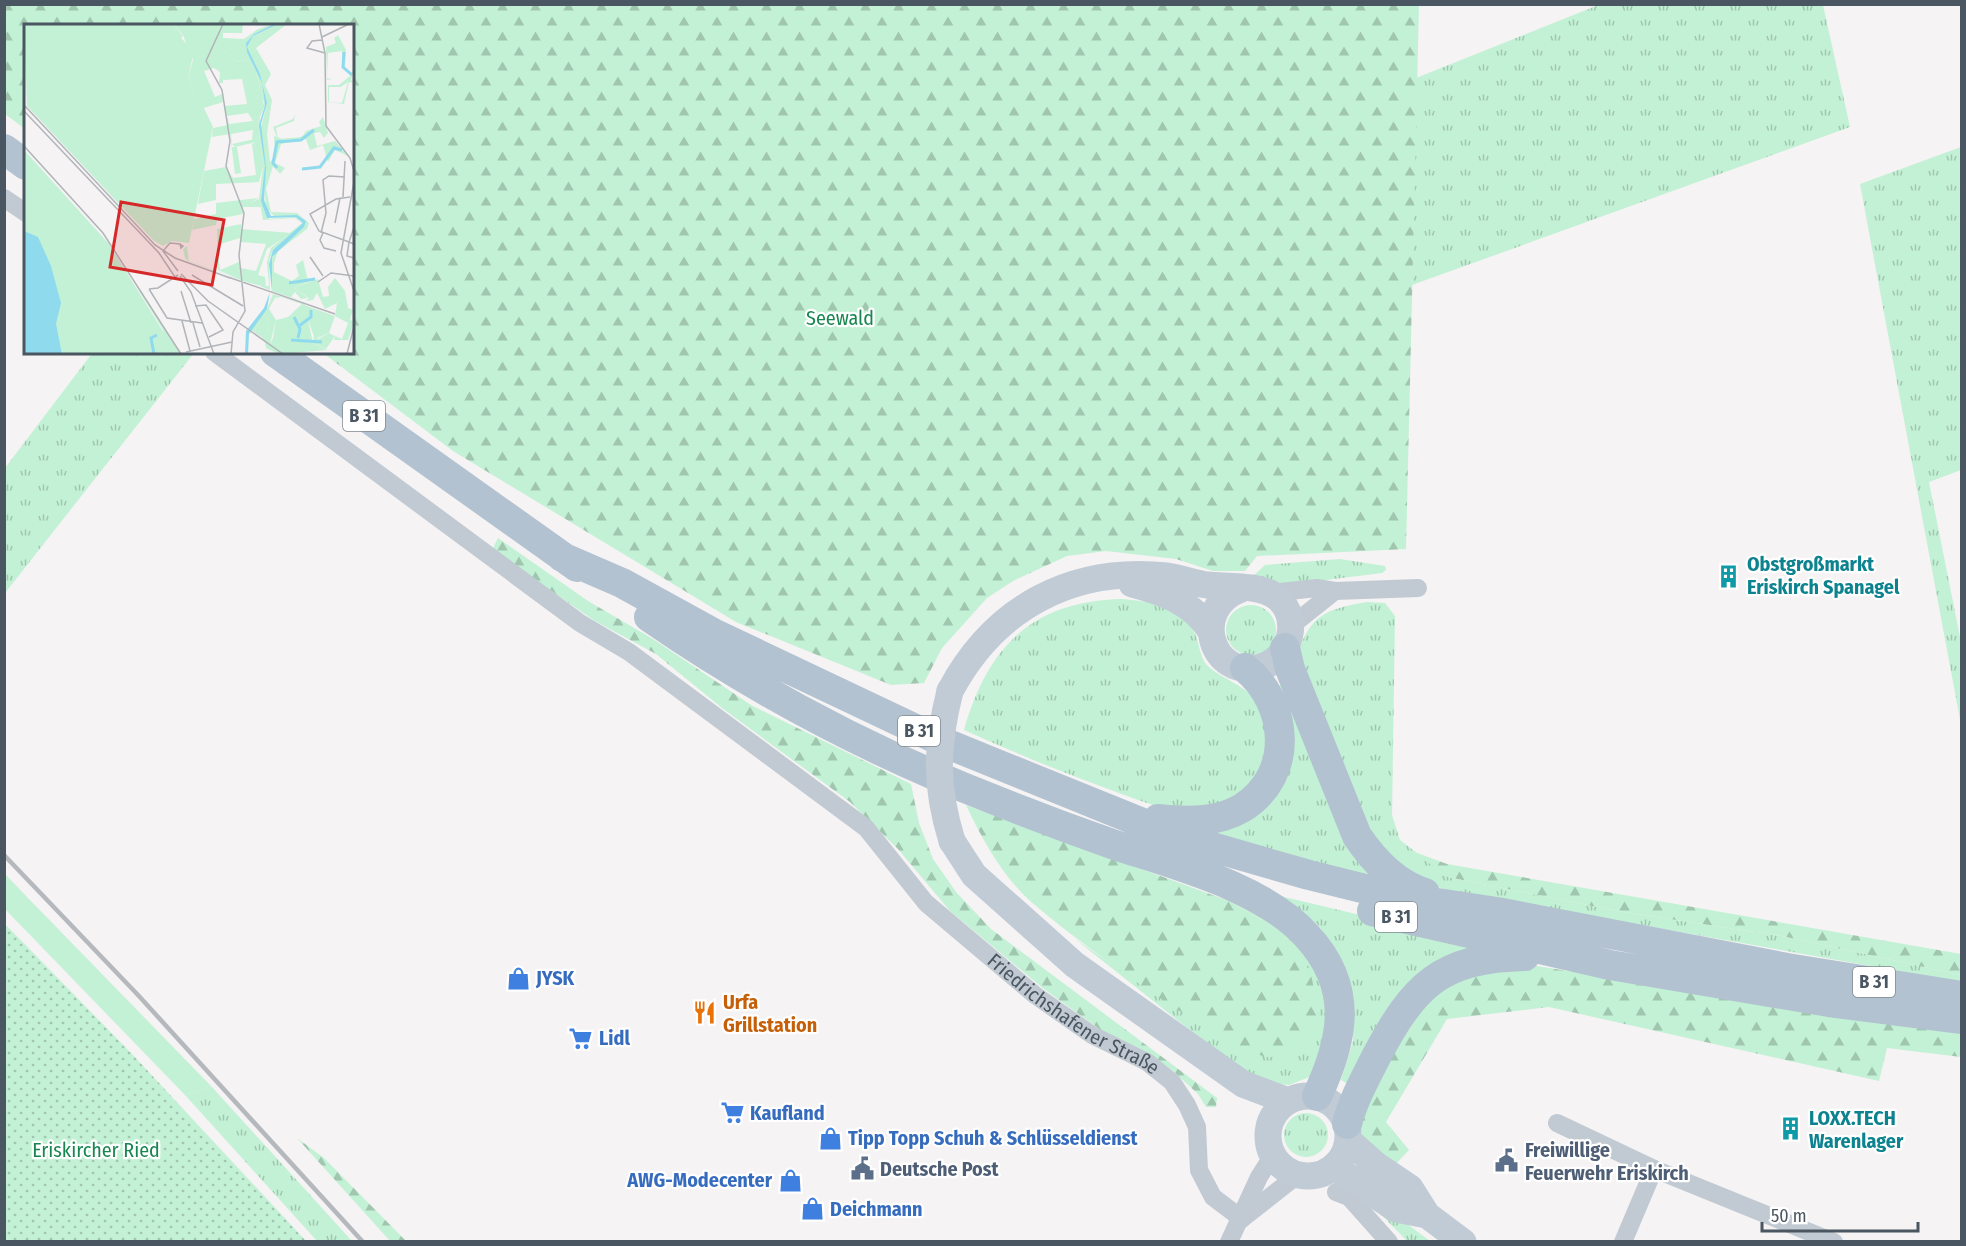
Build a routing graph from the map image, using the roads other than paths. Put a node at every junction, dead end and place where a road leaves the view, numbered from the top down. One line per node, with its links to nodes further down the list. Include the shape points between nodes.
1 (4, 149): 2 (main road)
2 (24, 164)
3 (4, 198): 4 (street)
4 (24, 212)
5 (217, 354): 30 (street, Friedrichshafener Straße, via 580,623 629,652 866,828 926,903 1035,995 1092,1035 1147,1062 1172,1082 1197,1127 1199,1170 1213,1197)
6 (278, 354): 7 (main road, B 31)
7 (562, 557): 16 (main road, B 31, via 934,738); 17 (main road, B 31, via 685,642 841,731 993,800)
8 (1114, 577): 10 (street, via 1170,576); 13 (street, via 1186,603); 22 (street, bridge, via 1055,589 1013,614 978,646 950,691 939,746 938,777 952,841 974,875 1075,965 1243,1084)
9 (1418, 588): 11 (street)
10 (1240, 589): 12 (street, via 1256,588); 13 (street, via 1220,601)
11 (1335, 591): 12 (street, via 1317,588); 14 (street)
12 (1271, 593): 14 (street, via 1287,609)
13 (1210, 630): 15 (street, via 1214,645 1224,658)
14 (1288, 637): 15 (street, via 1268,664); 18 (main road, via 1290,669 1337,791 1371,857 1396,879 1418,891)
15 (1245, 668): 16 (main road, via 1269,694 1277,713 1280,750 1261,792 1242,808 1204,821 1177,821 1151,818)
16 (1069, 792): 18 (main road, B 31, via 1178,837 1309,875 1398,897)
17 (1182, 866): 19 (main road, B 31); 22 (main road, via 1248,895 1291,920 1308,936 1330,968 1339,1002 1338,1045)
18 (1497, 912): 20 (main road, B 31, via 1787,968)
19 (1610, 965): 21 (main road, B 31, via 1829,1002); 24 (main road, via 1530,956 1503,957 1483,958 1445,972 1412,997 1393,1026 1352,1103)
20 (1962, 996)
21 (1962, 1019)
22 (1292, 1106): 24 (street, via 1332,1103); 25 (street, via 1268,1138)
23 (1557, 1123): 26 (street)
24 (1347, 1132): 28 (street); 29 (street, via 1376,1165 1410,1188)
25 (1273, 1155): 27 (street); 30 (street, via 1259,1177)
26 (1654, 1169): 34 (street); 35 (street)
27 (1299, 1174): 28 (street, via 1321,1174); 30 (street)
28 (1335, 1179): 29 (street, via 1396,1209); 32 (street)
29 (1427, 1215): 33 (street)
30 (1242, 1219): 31 (street)
31 (1229, 1242)
32 (1389, 1242)
33 (1463, 1242)
34 (1623, 1242)
35 (1834, 1242)

